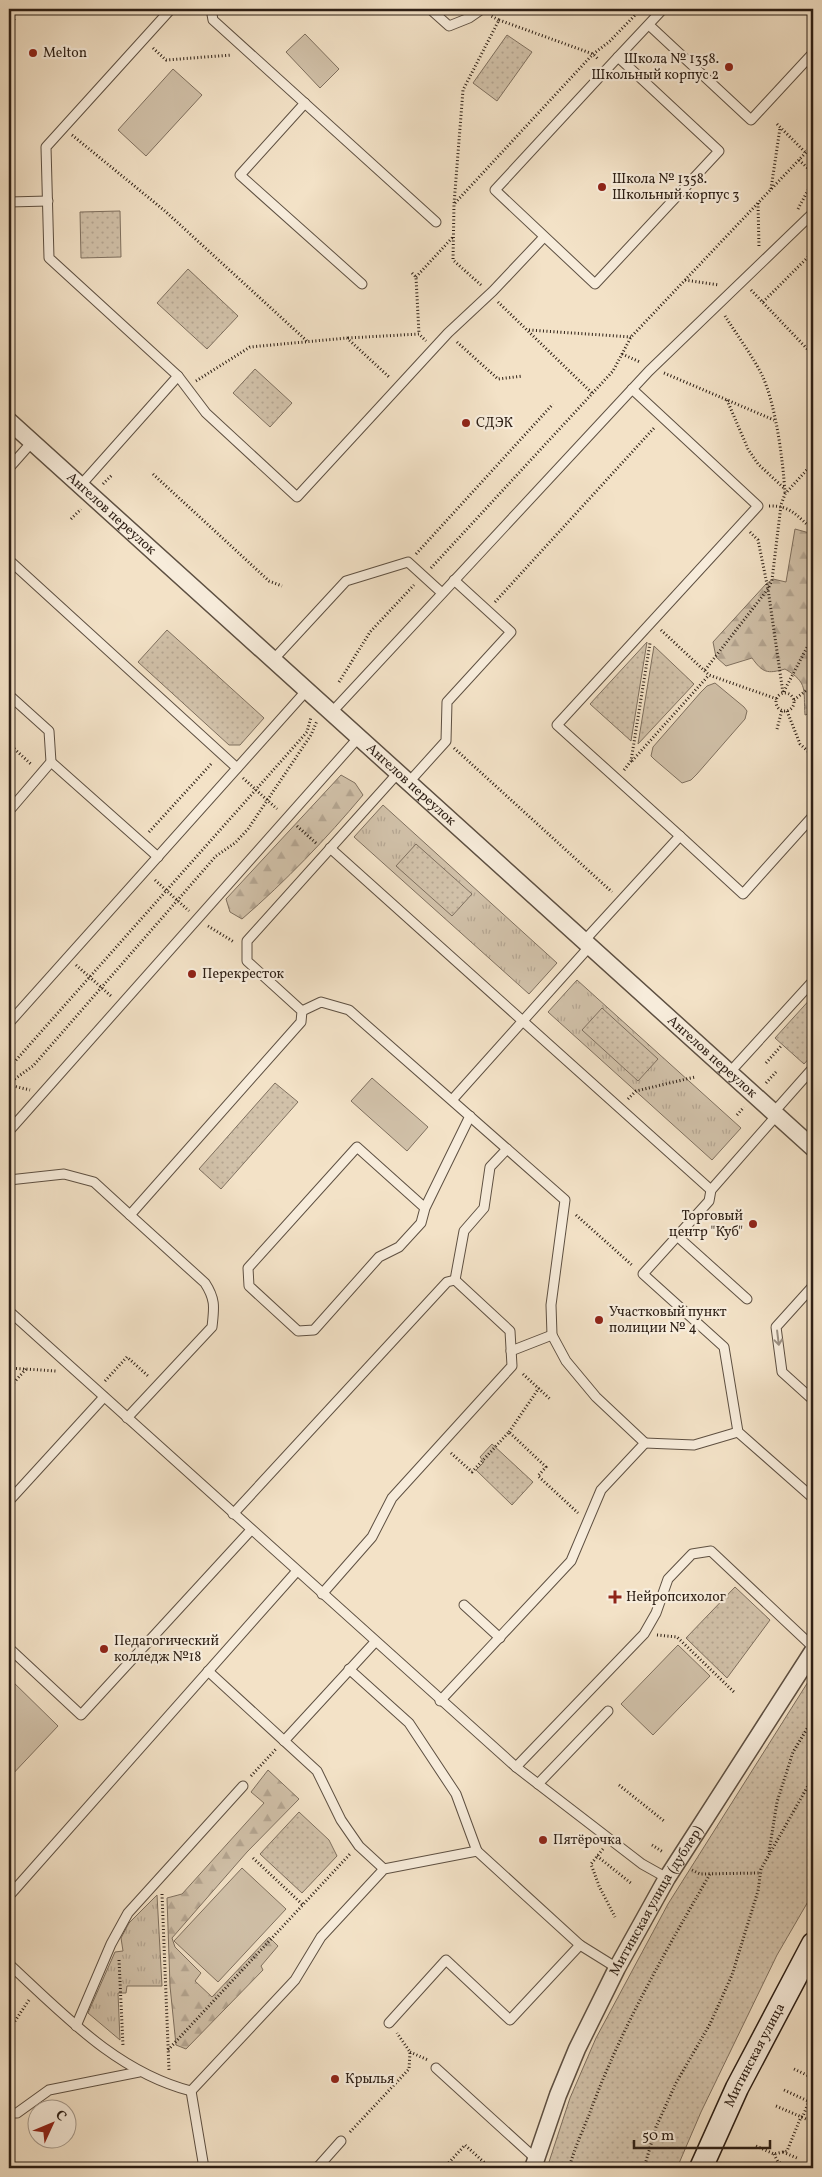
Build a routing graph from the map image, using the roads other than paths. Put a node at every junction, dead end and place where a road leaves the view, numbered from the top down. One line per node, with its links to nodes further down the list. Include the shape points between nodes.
1 (171, 9): 10 (lane, via 46,147)
2 (211, 9): 9 (lane, via 213,20)
3 (430, 9): 5 (lane, via 449,26)
4 (663, 9): 6 (lane)
5 (481, 10)
6 (649, 25): 7 (lane, via 751,120); 8 (lane)
7 (813, 53)
8 (618, 57): 14 (lane, via 494,190); 14 (lane, via 719,151 595,284)
9 (305, 103): 13 (lane); 15 (lane, via 240,175)
10 (48, 201): 11 (lane); 16 (lane, via 49,258)
11 (9, 202)
12 (813, 213): 17 (lane)
13 (436, 222)
14 (544, 236): 16 (lane, via 448,333 297,497 206,413)
15 (362, 284)
16 (178, 376): 21 (lane)
17 (632, 389): 23 (lane); 35 (lane, via 758,506 556,725)
18 (9, 421): 19 (street, Ангелов переулок)
19 (32, 442): 20 (lane); 21 (street, Ангелов переулок)
20 (9, 468)
21 (80, 486): 25 (street, Ангелов переулок)
22 (9, 560): 31 (lane)
23 (454, 580): 24 (lane); 32 (lane, via 511,632 447,702 446,741)
24 (442, 593): 25 (lane, via 408,562 346,581); 28 (lane)
25 (273, 660): 26 (street, Ангелов переулок)
26 (307, 690): 28 (street, Ангелов переулок); 31 (lane)
27 (9, 695): 30 (lane, via 49,731)
28 (323, 710): 29 (street, Ангелов переулок)
29 (359, 737): 32 (street, Ангелов переулок); 48 (lane)
30 (52, 762): 33 (lane); 37 (lane)
31 (237, 768): 37 (lane)
32 (404, 777): 36 (lane); 38 (street, Ангелов переулок)
33 (9, 811)
34 (813, 816): 35 (lane, via 743,894)
35 (680, 836): 38 (lane, via 621,900)
36 (330, 848): 40 (lane, via 247,941 247,961); 41 (lane)
37 (158, 857): 42 (lane)
38 (587, 943): 41 (lane); 44 (street, Ангелов переулок)
39 (813, 982): 44 (lane)
40 (302, 1011): 45 (lane, via 321,1002 349,1010); 54 (lane, via 301,1022)
41 (523, 1021): 45 (lane); 52 (lane)
42 (9, 1023)
43 (813, 1068): 46 (lane)
44 (730, 1072): 46 (street, Ангелов переулок)
45 (452, 1100): 47 (lane)
46 (775, 1114): 50 (street, Ангелов переулок); 52 (lane)
47 (470, 1116): 49 (lane); 53 (lane)
48 (9, 1131)
49 (507, 1148): 56 (lane, via 490,1167 484,1208 464,1231); 60 (lane, via 565,1200 551,1305)
50 (813, 1148)
51 (9, 1180): 54 (lane, via 64,1174 94,1182)
52 (711, 1190): 55 (lane, via 709,1200)
53 (425, 1208): 53 (lane, via 421,1223 399,1247 380,1257 314,1330 298,1331 249,1286 248,1268 357,1147)
54 (130, 1215): 64 (lane, via 205,1283 213,1296 212,1327)
55 (677, 1236): 58 (lane); 65 (lane, via 643,1274 724,1348)
56 (455, 1280): 61 (lane, via 510,1331); 69 (lane, via 447,1282)
57 (813, 1286): 63 (lane, one-way to 63, via 776,1327 782,1372)
58 (747, 1299)
59 (9, 1311): 62 (lane)
60 (552, 1335): 61 (lane); 66 (lane, via 566,1361 596,1397)
61 (511, 1351): 72 (lane, via 512,1366 392,1498 372,1537)
62 (104, 1397): 64 (lane); 68 (lane)
63 (813, 1400)
64 (127, 1418): 69 (lane)
65 (738, 1432): 66 (lane, via 694,1445); 67 (lane)
66 (645, 1443): 74 (lane, via 601,1490 571,1561)
67 (813, 1498)
68 (9, 1501)
69 (233, 1514): 70 (lane)
70 (251, 1530): 71 (lane); 77 (lane, via 81,1715)
71 (297, 1571): 72 (lane); 80 (lane)
72 (322, 1594): 75 (lane)
73 (464, 1605): 74 (lane)
74 (500, 1638): 81 (lane)
75 (375, 1642): 79 (lane); 81 (lane)
76 (813, 1646): 84 (lane, via 711,1551 692,1554 668,1579 656,1613 644,1634)
77 (9, 1648)
78 (813, 1651): 89 (street, Митинская улица (дублер))
79 (349, 1669): 83 (lane); 87 (lane, via 409,1723 456,1794)
80 (208, 1671): 83 (lane); 90 (lane)
81 (440, 1701): 84 (lane)
82 (608, 1712): 85 (lane)
83 (284, 1741): 88 (lane, via 317,1771 340,1820 358,1846)
84 (516, 1767): 85 (lane)
85 (538, 1784): 89 (lane, via 642,1864)
86 (242, 1786): 96 (lane, via 128,1913)
87 (477, 1851): 88 (lane); 92 (lane)
88 (384, 1869): 99 (lane, via 321,1937 296,1980)
89 (667, 1878): 94 (street, Митинская улица (дублер))
90 (9, 1896)
91 (813, 1944): 105 (main road, Митинская улица)
92 (580, 1945): 94 (lane); 95 (lane, via 510,2020 446,1960)
93 (9, 1964): 96 (lane)
94 (617, 1968): 102 (street, Митинская улица (дублер), via 569,2068)
95 (390, 2023)
96 (76, 2026): 98 (lane)
97 (436, 2068): 102 (lane)
98 (139, 2072): 99 (lane, via 170,2086); 100 (lane, via 48,2090 17,2113)
99 (191, 2091): 103 (lane)
100 (9, 2113)
101 (342, 2142): 104 (lane)
102 (534, 2164)
103 (204, 2168)
104 (317, 2168)
105 (700, 2168)

